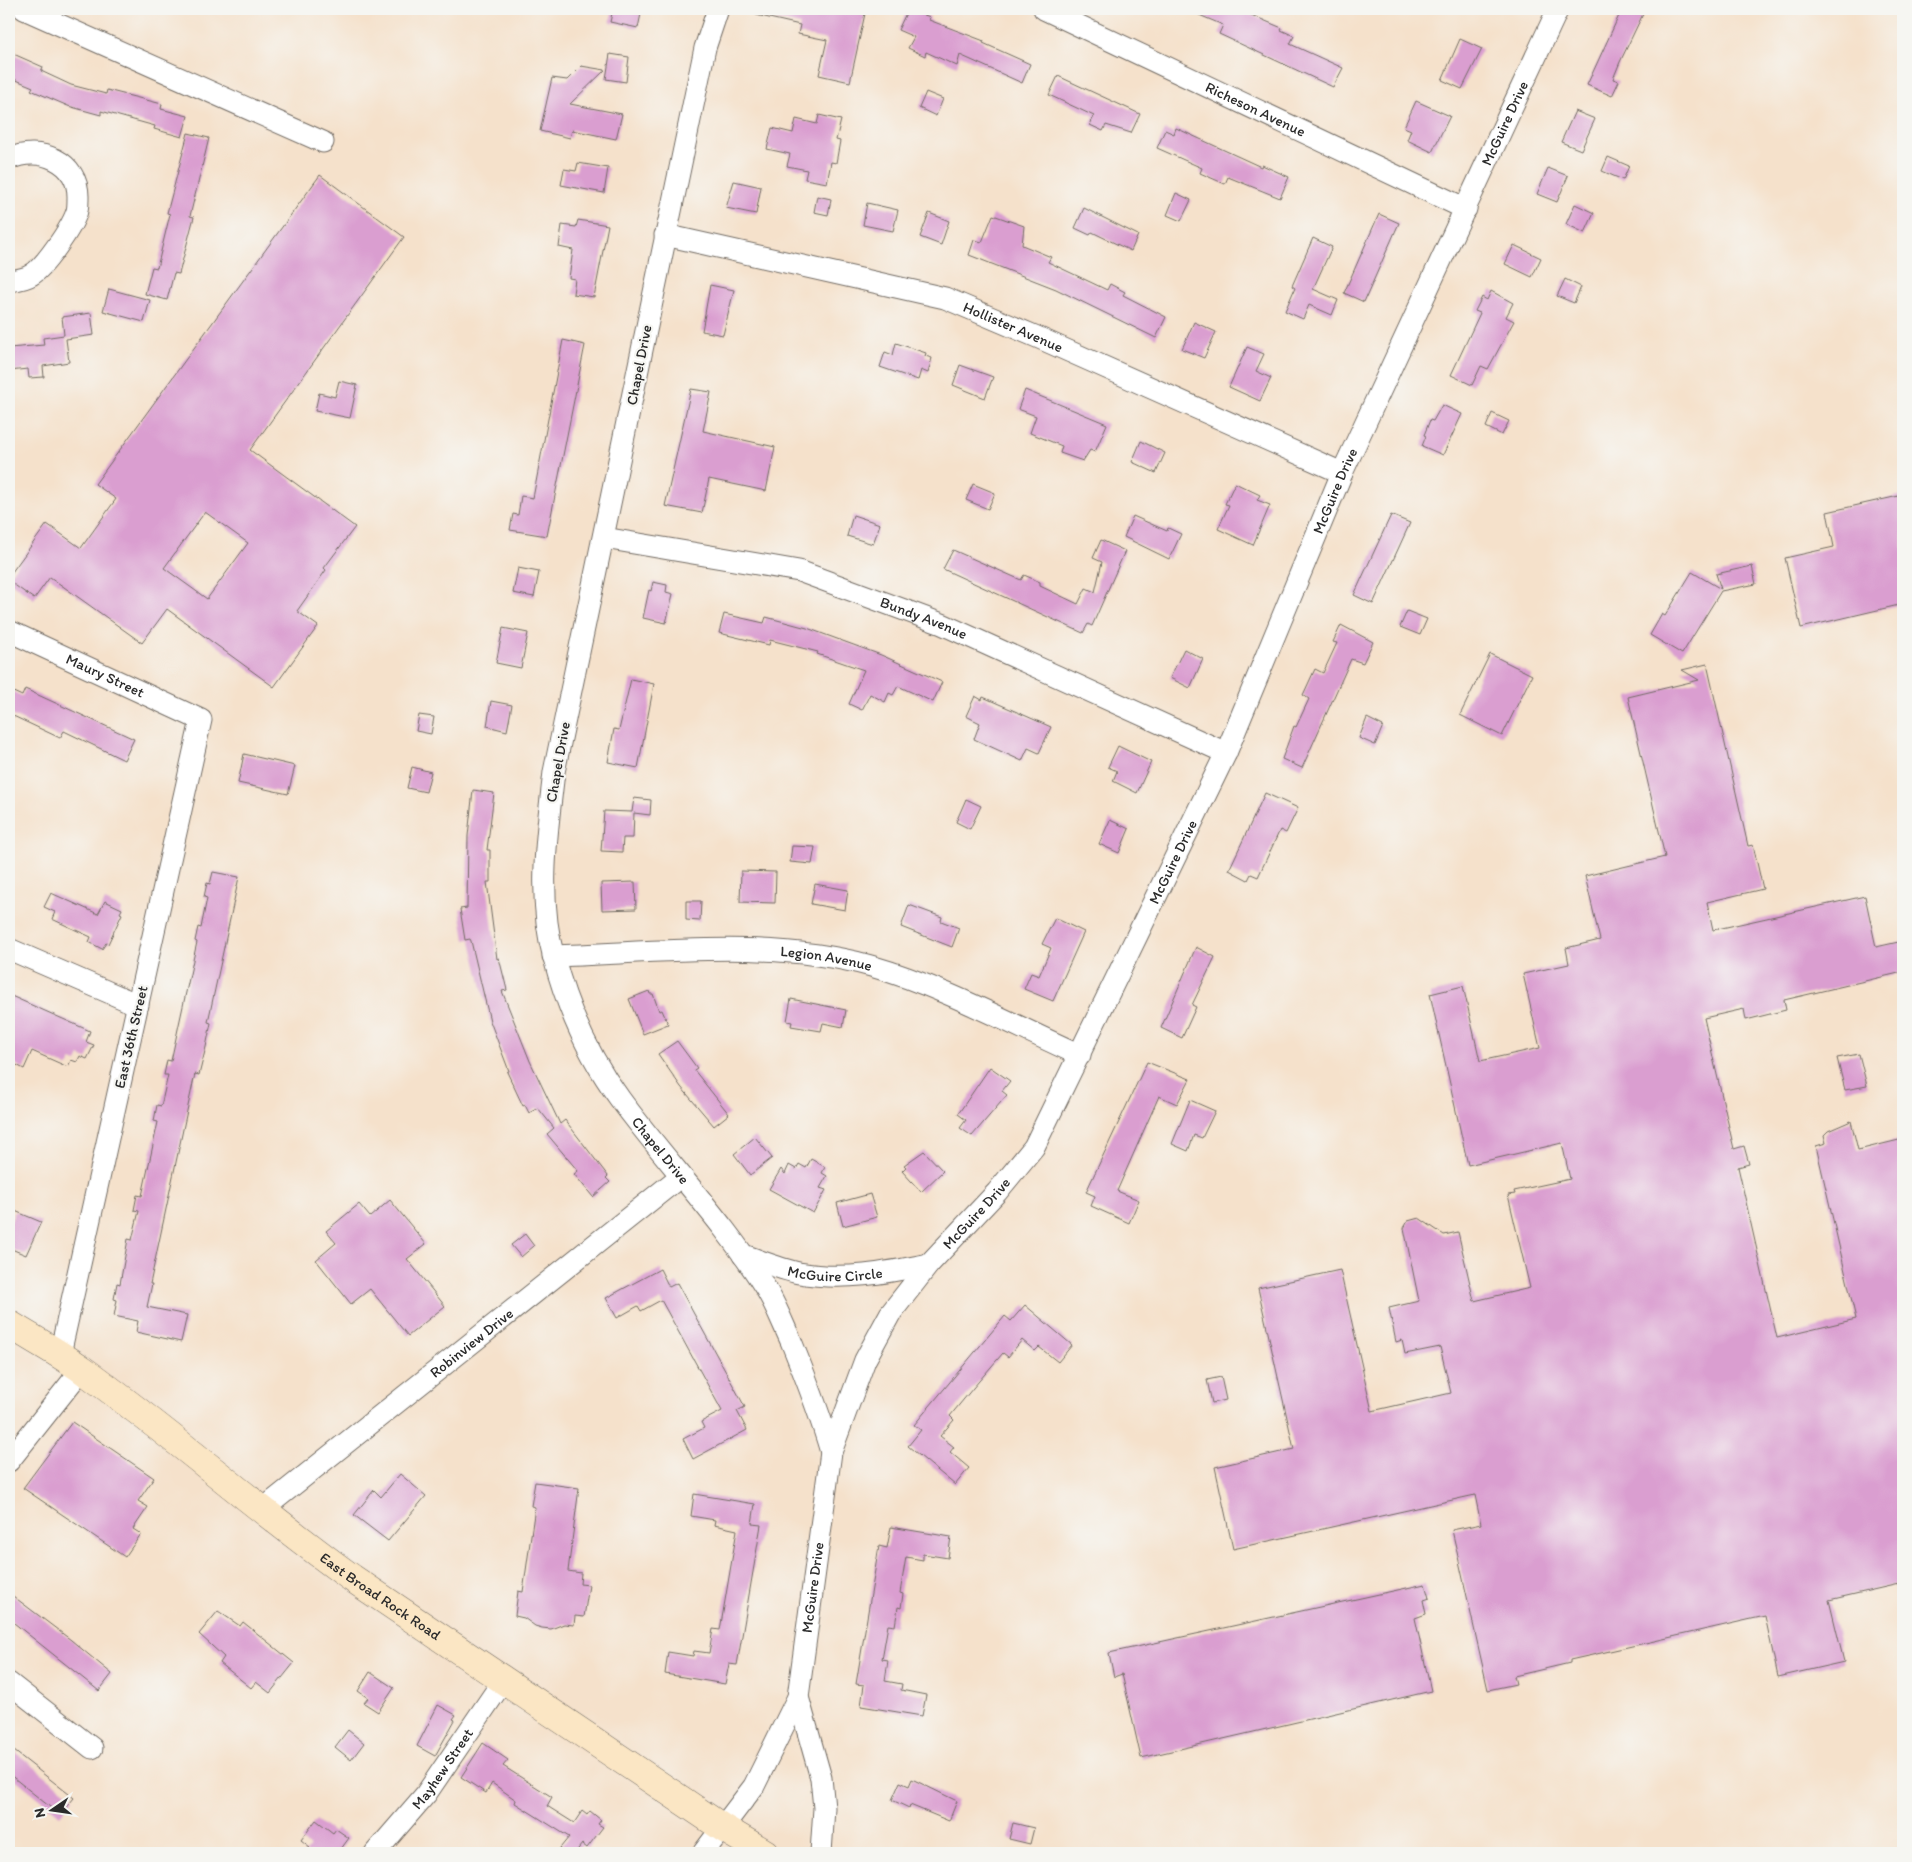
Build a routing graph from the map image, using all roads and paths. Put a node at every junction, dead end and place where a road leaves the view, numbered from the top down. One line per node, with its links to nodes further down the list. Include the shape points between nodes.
1 (24, 9): 5 (street)
2 (718, 9): 8 (street, Chapel Drive, via 705,48)
3 (1044, 9): 7 (street, Richeson Avenue)
4 (1558, 9): 7 (street, McGuire Drive)
5 (323, 142)
6 (9, 159): 9 (street, via 29,153 56,160 67,169 78,196 76,213 40,268 31,276)
7 (1466, 209): 10 (street, McGuire Drive)
8 (665, 235): 10 (street, Hollister Avenue, via 945,298 1038,336); 11 (street, Chapel Drive)
9 (9, 281)
10 (1342, 473): 14 (street, McGuire Drive)
11 (604, 538): 14 (street, Bundy Avenue, via 799,571 942,624); 16 (street, Chapel Drive, via 554,772 545,890)
12 (9, 631): 13 (street, Maury Street)
13 (201, 720): 17 (street, East 36th Street)
14 (1226, 753): 18 (street, McGuire Drive)
15 (9, 949): 17 (street)
16 (553, 956): 18 (street, Legion Avenue, via 740,950 829,957 870,966 917,982); 19 (street, Chapel Drive, via 565,995 597,1063 619,1098)
17 (138, 1005): 23 (street, East 36th Street)
18 (1080, 1055): 21 (street, McGuire Drive, via 1034,1147 997,1192)
19 (681, 1176): 20 (street, Chapel Drive); 26 (street, Robinview Drive)
20 (743, 1255): 21 (street, McGuire Circle, via 798,1273 836,1276 876,1275); 24 (street, Chapel Drive, via 767,1291 787,1332 815,1398)
21 (929, 1264): 24 (street, McGuire Drive, via 890,1314 865,1360)
22 (9, 1324): 23 (main road, East Broad Rock Road)
23 (71, 1362): 25 (street, East 36th Street); 26 (main road, East Broad Rock Road)
24 (831, 1452): 29 (street, McGuire Drive)
25 (9, 1461)
26 (262, 1510): 27 (main road, East Broad Rock Road, via 352,1578)
27 (503, 1681): 31 (main road, East Broad Rock Road); 32 (street, Mayhew Street, via 426,1794)
28 (9, 1683): 30 (street)
29 (798, 1697): 31 (street, McGuire Drive, via 754,1786); 35 (street, McGuire Drive, via 821,1778 824,1808)
30 (92, 1748)
31 (723, 1828): 33 (street, McGuire Drive); 34 (main road, East Broad Rock Road)
32 (375, 1853)
33 (703, 1853)
34 (765, 1853)
35 (821, 1853)

